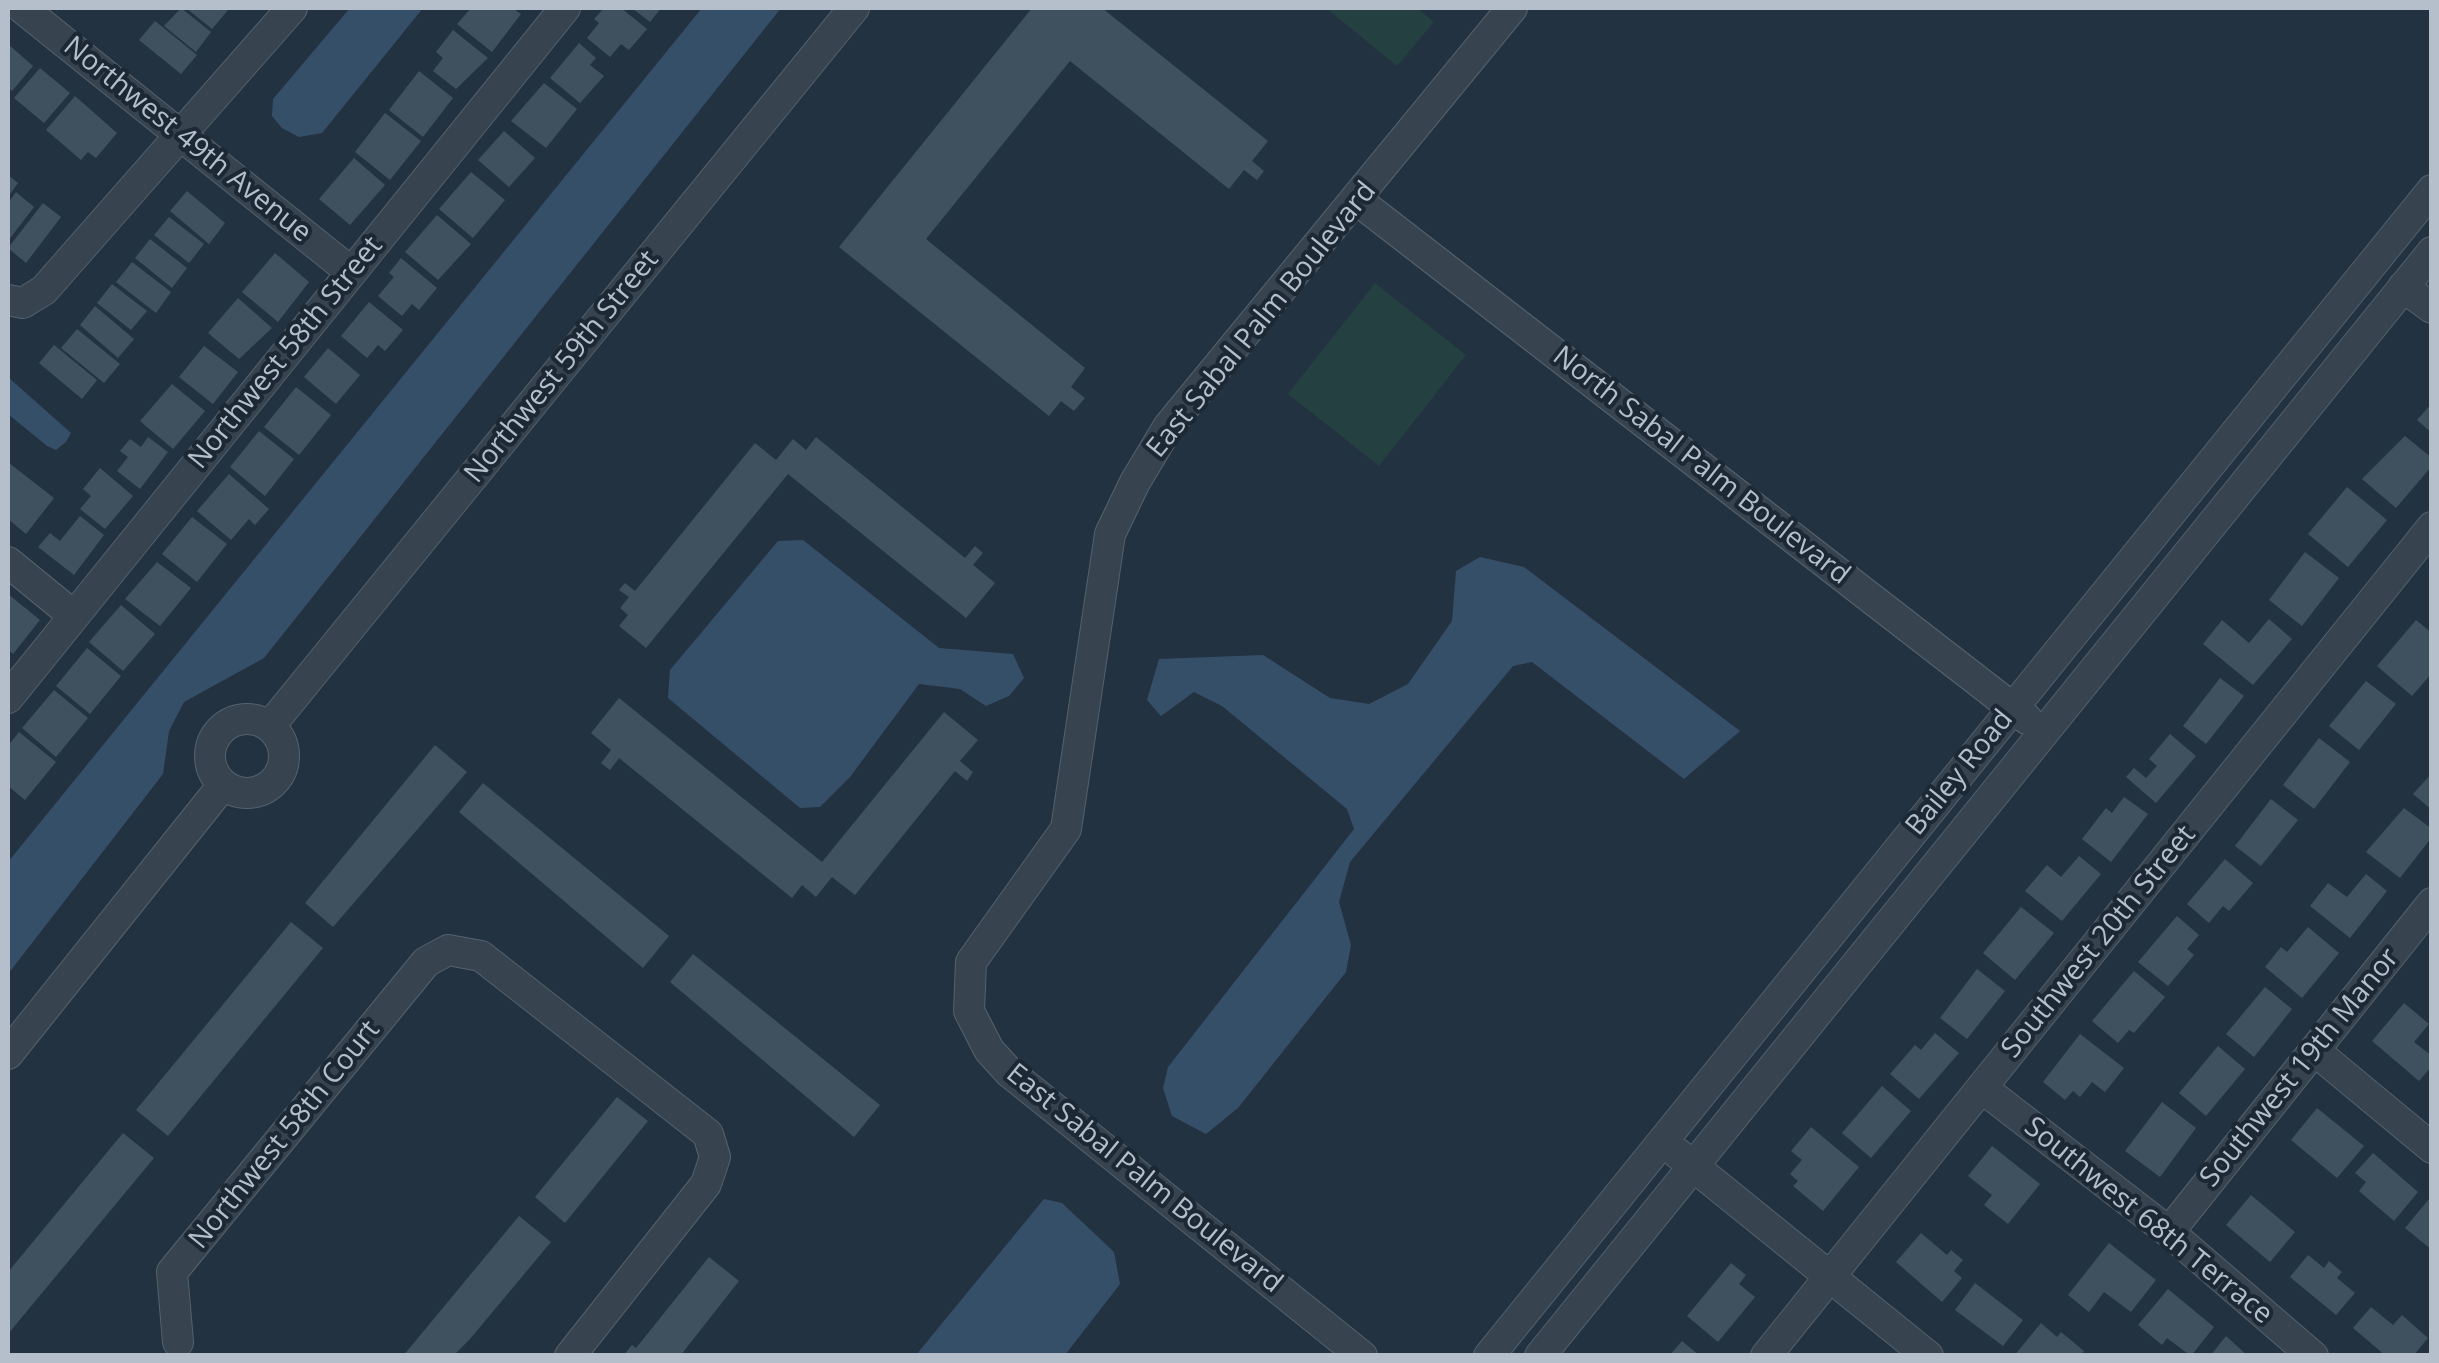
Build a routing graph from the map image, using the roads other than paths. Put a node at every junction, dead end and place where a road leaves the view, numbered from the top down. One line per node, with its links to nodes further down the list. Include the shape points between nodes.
1 (22, 8): 6 (street, Northwest 49th Avenue)
2 (292, 8): 6 (street)
3 (565, 8): 10 (street, Northwest 58th Street)
4 (854, 8): 19 (street, Northwest 59th Street)
5 (1512, 8): 8 (street, East Sabal Palm Boulevard)
6 (181, 135): 10 (street, Northwest 49th Avenue); 12 (street, via 44,290 23,303)
7 (2432, 190): 18 (street, Bailey Road)
8 (1358, 200): 18 (street, North Sabal Palm Boulevard); 33 (street, East Sabal Palm Boulevard, via 1168,428 1110,534 1066,830 971,962 969,986 970,1010 989,1050 1009,1072)
9 (2432, 252): 11 (street, Bailey Road)
10 (351, 272): 16 (street, Northwest 58th Street)
11 (2403, 287): 13 (street); 20 (street, Bailey Road)
12 (8, 300)
13 (2432, 308)
14 (2432, 526): 25 (street, Southwest 20th Street)
15 (8, 562): 16 (street)
16 (74, 616): 17 (street, Northwest 58th Street)
17 (8, 698)
18 (2013, 708): 20 (street, North Sabal Palm Boulevard); 26 (street, Bailey Road)
19 (270, 726): 21 (street, via 237,720 218,733 211,766); 21 (street, via 285,754 280,775 254,793)
20 (2044, 732): 28 (street, Bailey Road)
21 (224, 785): 24 (street)
22 (2432, 903): 23 (street, Southwest 19th Manor)
23 (2315, 1051): 27 (street); 29 (street, Southwest 19th Manor)
24 (8, 1054)
25 (1982, 1088): 29 (street, Southwest 68th Terrace); 30 (street, Southwest 20th Street)
26 (1662, 1142): 28 (street); 34 (street, Bailey Road)
27 (2432, 1148)
28 (1693, 1166): 30 (street); 35 (street, Bailey Road)
29 (2169, 1232): 38 (street, Southwest 68th Terrace)
30 (1830, 1276): 36 (street, Southwest 20th Street); 37 (street)
31 (180, 1351): 32 (street, Northwest 58th Court, via 172,1272 426,962 448,950 481,956 708,1134 715,1157 706,1184)
32 (570, 1356)
33 (1362, 1356)
34 (1489, 1356)
35 (1540, 1356)
36 (1766, 1356)
37 (1928, 1356)
38 (2313, 1356)

